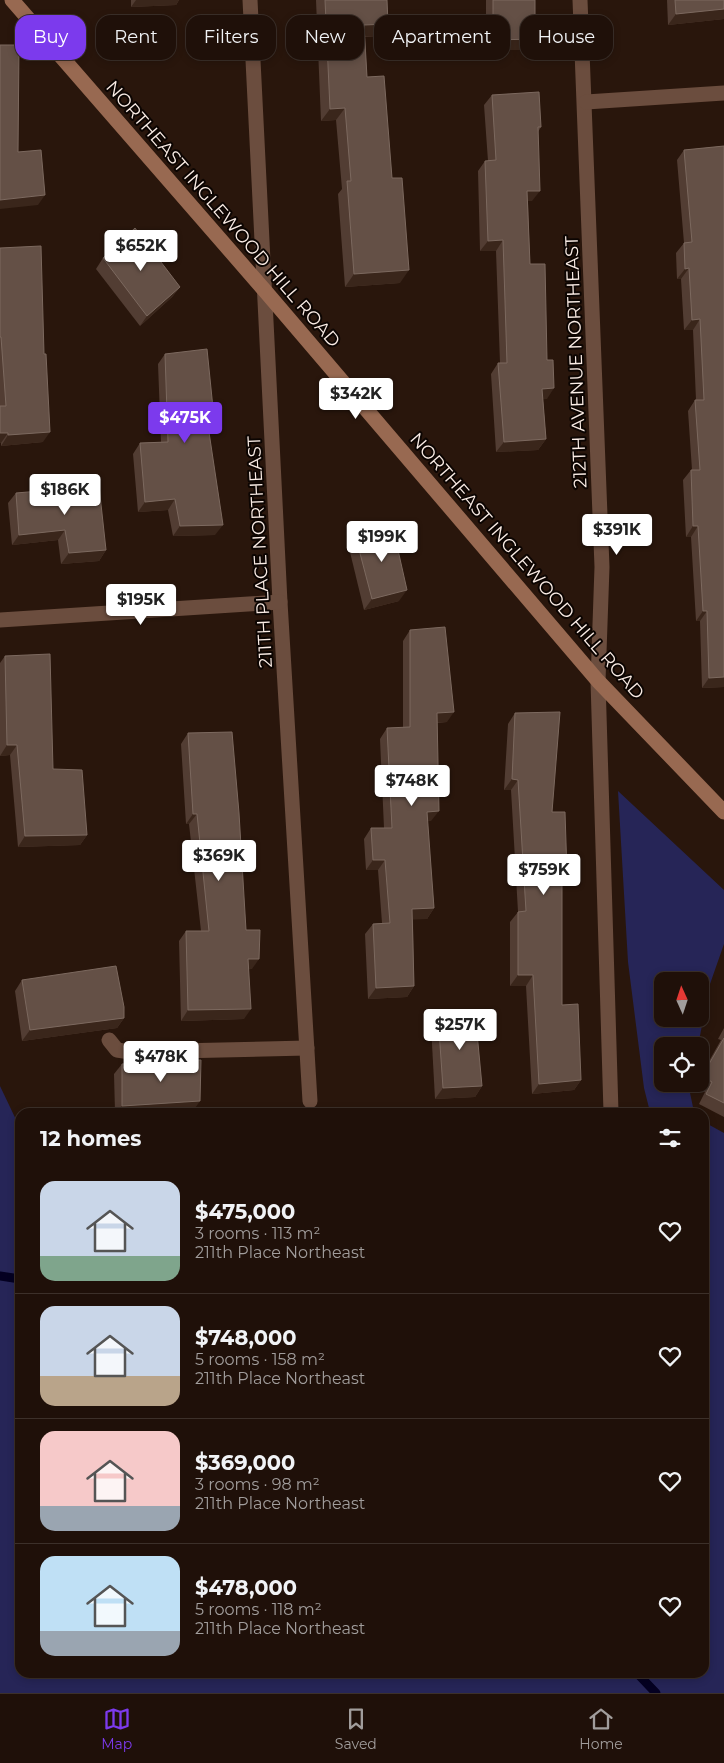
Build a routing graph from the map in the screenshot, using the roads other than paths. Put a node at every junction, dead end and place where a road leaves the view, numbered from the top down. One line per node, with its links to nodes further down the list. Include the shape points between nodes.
1 (12, 0): 6 (street, NORTHEAST INGLEWOOD HILL ROAD)
2 (250, 0): 6 (street, 211TH PLACE NORTHEAST)
3 (580, 0): 5 (street, 212TH AVENUE NORTHEAST)
4 (724, 93): 5 (street)
5 (586, 102): 9 (street, 212TH AVENUE NORTHEAST, via 602,567)
6 (266, 292): 7 (street, 211TH PLACE NORTHEAST); 9 (street, NORTHEAST INGLEWOOD HILL ROAD)
7 (280, 602): 8 (street); 12 (street, 211TH PLACE NORTHEAST)
8 (0, 620)
9 (598, 682): 10 (street, NORTHEAST INGLEWOOD HILL ROAD); 14 (street, 212TH AVENUE NORTHEAST)
10 (724, 812)
11 (109, 1040): 12 (street, via 117,1050 130,1052)
12 (307, 1048): 13 (street, 211TH PLACE NORTHEAST)
13 (310, 1101)
14 (611, 1108)

